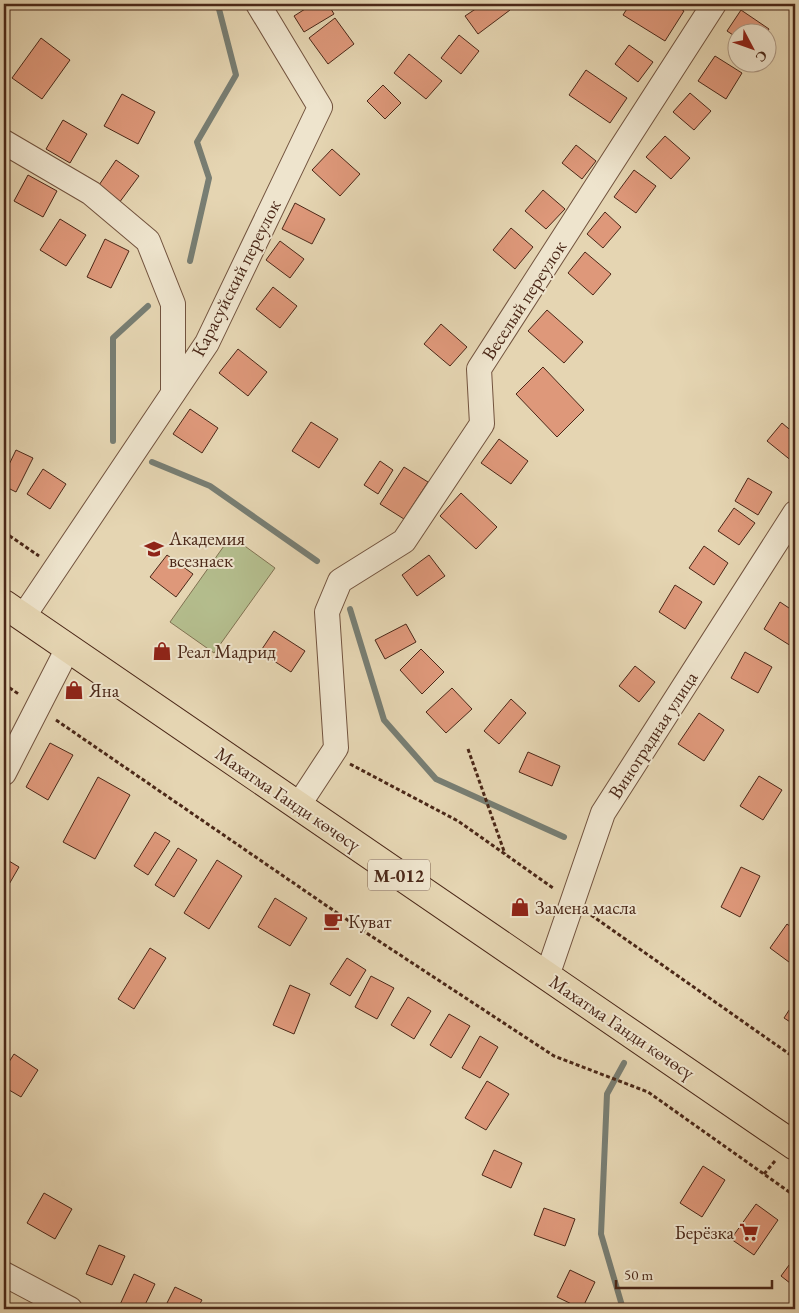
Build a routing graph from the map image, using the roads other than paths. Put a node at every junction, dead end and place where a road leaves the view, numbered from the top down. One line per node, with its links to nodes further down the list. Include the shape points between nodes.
1 (258, 4): 4 (street, Карасуйский переулок, via 320,107 207,343)
2 (714, 4): 9 (street, Веселый переулок, via 480,369 482,424 404,542 340,581 327,612 336,748)
3 (4, 142): 4 (street, via 91,193 148,241 173,304)
4 (173, 393): 6 (street, Карасуйский переулок, via 56,567)
5 (795, 513): 10 (street, Виноградная улица, via 603,813)
6 (13, 611): 7 (main road, Махатма Ганди көчөсү / М-012)
7 (68, 648): 8 (street); 9 (main road, Махатма Ганди көчөсү / М-012)
8 (4, 773)
9 (298, 806): 10 (main road, Махатма Ганди көчөсү / М-012)
10 (548, 976): 11 (main road, Махатма Ганди көчөсү / М-012)
11 (795, 1146)
12 (4, 1274): 13 (street)
13 (70, 1309)

